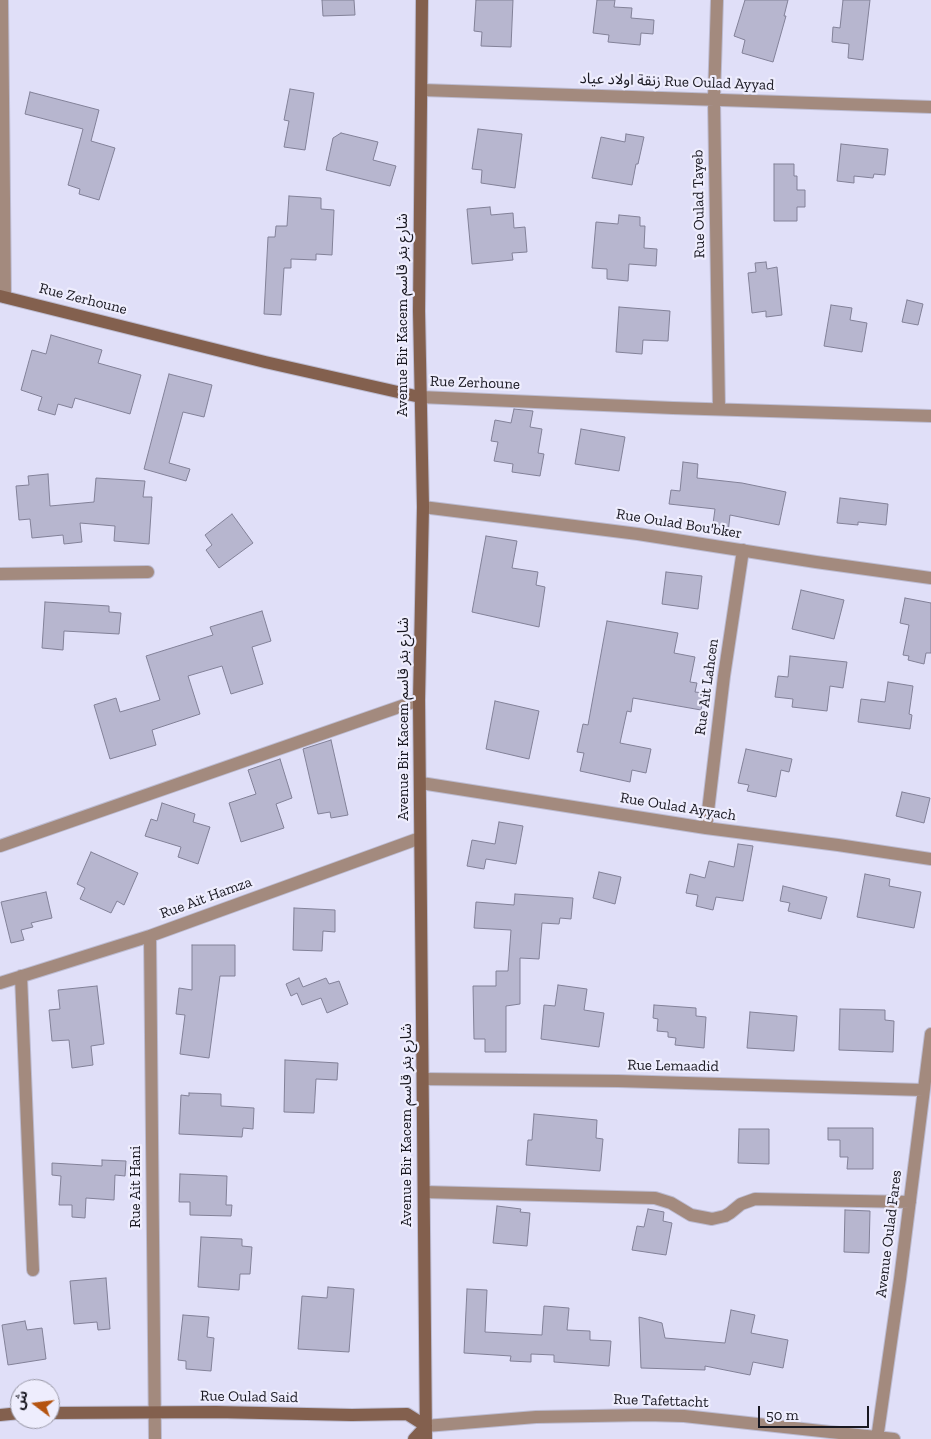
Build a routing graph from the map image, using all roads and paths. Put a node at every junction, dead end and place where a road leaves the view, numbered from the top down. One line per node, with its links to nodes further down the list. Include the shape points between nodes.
1 (2, 0): 7 (street)
2 (422, 0): 4 (street, Avenue Bir Kacem شارع بئر قاسم)
3 (717, 0): 5 (street, Rue Oulad Tayeb)
4 (422, 90): 5 (street, زنقة اولاد عياد Rue Oulad Ayyad); 8 (street, Avenue Bir Kacem شارع بئر قاسم)
5 (714, 100): 6 (street, زنقة اولاد عياد Rue Oulad Ayyad); 9 (street, Rue Oulad Tayeb)
6 (931, 107)
7 (3, 296): 8 (street, Rue Zerhoune)
8 (420, 397): 9 (street, Rue Zerhoune); 11 (street, Avenue Bir Kacem شارع بئر قاسم)
9 (719, 408): 10 (street, Rue Zerhoune)
10 (931, 416)
11 (422, 507): 12 (street, Rue Oulad Bou'bker); 16 (street, Avenue Bir Kacem شارع بئر قاسم)
12 (743, 550): 15 (street, Rue Oulad Bou'bker); 18 (street, Rue Ait Lahcen)
13 (148, 572): 14 (street)
14 (0, 574)
15 (931, 578)
16 (419, 700): 17 (street, Avenue Bir Kacem شارع بئر قاسم); 20 (street)
17 (421, 783): 18 (street, Rue Oulad Ayyach); 19 (street, Avenue Bir Kacem شارع بئر قاسم)
18 (706, 828): 21 (street, Rue Oulad Ayyach)
19 (420, 838): 22 (street, Rue Ait Hamza); 26 (street, Avenue Bir Kacem شارع بئر قاسم)
20 (0, 846)
21 (931, 859)
22 (150, 936): 23 (street, Rue Ait Hamza); 32 (street, Rue Ait Hani)
23 (21, 976): 24 (street, Rue Ait Hamza); 30 (street)
24 (0, 983)
25 (931, 1034): 27 (street, Avenue Oulad Fares)
26 (423, 1079): 27 (street, Rue Lemaadid); 28 (street, Avenue Bir Kacem شارع بئر قاسم)
27 (923, 1090): 29 (street, Avenue Oulad Fares)
28 (424, 1192): 29 (street, via 655,1198 691,1215 712,1219 730,1214 741,1204 755,1199); 33 (street, Avenue Bir Kacem شارع بئر قاسم)
29 (910, 1202): 34 (street, Avenue Oulad Fares)
30 (33, 1270)
31 (60, 1413): 32 (street, Rue Oulad Said)
32 (154, 1413): 33 (street, Rue Oulad Said, via 407,1414); 35 (street, Rue Ait Hani)
33 (426, 1433): 34 (street, Rue Tafettacht, via 536,1417 646,1415 720,1419); 36 (street)
34 (877, 1438): 37 (street, Rue Tafettacht)
35 (155, 1439)
36 (414, 1439)
37 (894, 1439)

